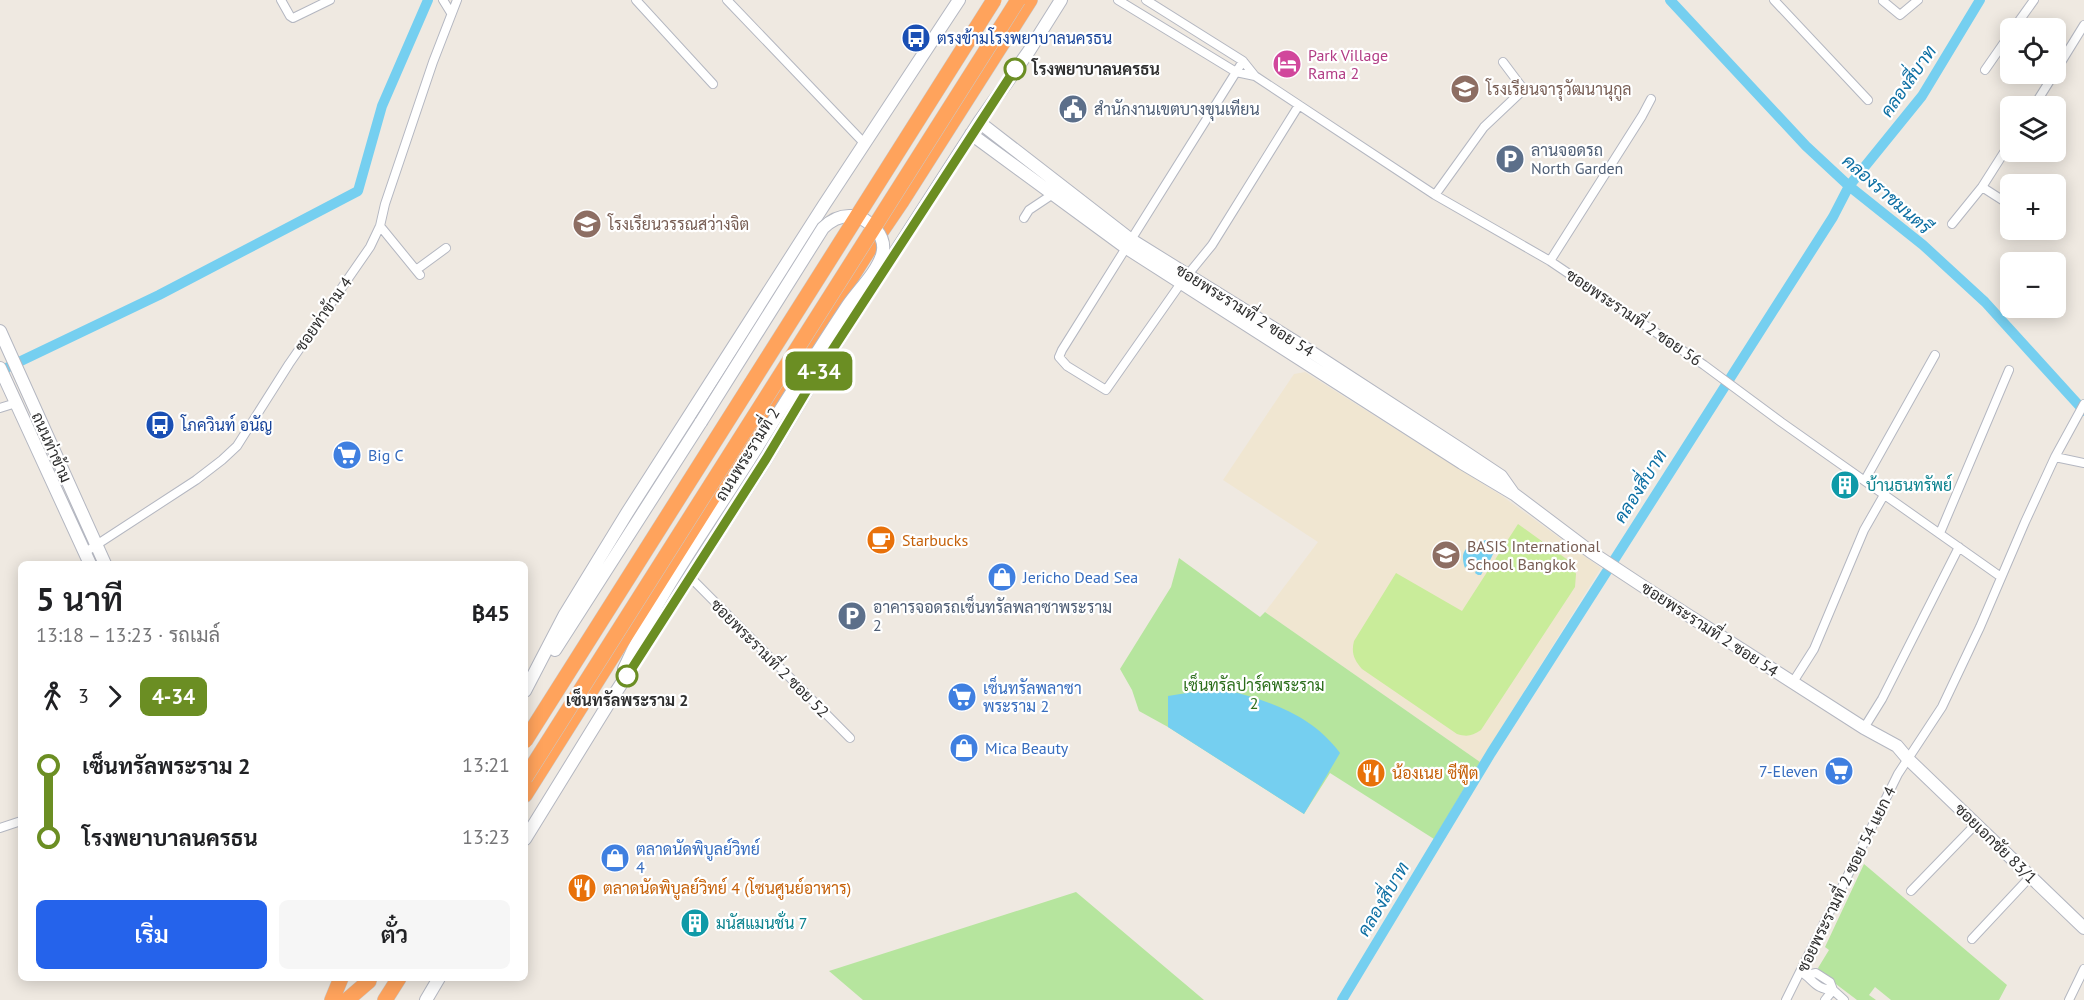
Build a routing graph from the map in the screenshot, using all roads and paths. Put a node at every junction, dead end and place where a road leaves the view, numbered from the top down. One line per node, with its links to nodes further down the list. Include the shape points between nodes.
1 (281, 0): 2 (street, via 293,18)
2 (330, 0)
3 (443, 0): 19 (street)
4 (457, 0): 19 (street, ซอยท่าข้าม 4)
5 (636, 0): 29 (street)
6 (727, 0): 35 (street)
7 (959, 0): 35 (main road)
8 (988, 0): 71 (highway)
9 (994, 0): 72 (highway, bridge)
10 (1018, 0): 75 (highway, bridge)
11 (1030, 0): 76 (highway, ถนนพระรามที่ 2)
12 (1061, 0): 33 (main road, ถนนพระรามที่ 2)
13 (1118, 0): 27 (street, ซอยพระรามที่ 2 ซอย 56)
14 (1146, 0): 24 (street, ซอยพระรามที่ 2 ซอย 56)
15 (1774, 0): 31 (street)
16 (1918, 0): 18 (street, via 1900,15)
17 (2034, 0): 20 (street)
18 (1883, 1)
19 (451, 13): 43 (street, ซอยท่าข้าม 4)
20 (2021, 18)
21 (2084, 25): 23 (street)
22 (2000, 48): 26 (street)
23 (2066, 55)
24 (1243, 61): 27 (street); 28 (street, ซอยพระรามที่ 2 ซอย 56)
25 (1503, 62): 39 (street, via 1521,86 1521,92 1484,127)
26 (1985, 70)
27 (1236, 72): 28 (street, ซอยพระรามที่ 2 ซอย 56); 44 (street)
28 (1255, 76): 32 (street, ซอยพระรามที่ 2 ซอย 56)
29 (713, 84)
30 (1651, 99): 46 (street)
31 (1868, 100)
32 (1299, 105): 39 (street, ซอยพระรามที่ 2 ซอย 56); 47 (street, via 1212,245)
33 (979, 122): 34 (main road, ถนนพระรามที่ 2); 44 (main road, ซอยพระรามที่ 2 ซอย 54)
34 (971, 134): 38 (main road, ซอยพระรามที่ 2 ซอย 54); 65 (main road, ถนนพระรามที่ 2)
35 (864, 143): 67 (main road, via 627,513 564,616)
36 (2000, 159): 37 (street)
37 (1982, 187): 40 (street); 42 (street)
38 (1053, 194): 41 (street); 44 (main road, ซอยพระรามที่ 2 ซอย 54)
39 (1435, 195): 46 (street, ซอยพระรามที่ 2 ซอย 56)
40 (2000, 199)
41 (1024, 218)
42 (1952, 224)
43 (380, 226): 45 (street, via 418,272); 60 (street, ซอยท่าข้าม 4, via 370,247 237,446 208,471)
44 (1128, 243): 47 (main road, ซอยพระรามที่ 2 ซอย 54); 47 (street, via 1059,357 1106,390)
45 (446, 248)
46 (1550, 261): 57 (street, ซอยพระรามที่ 2 ซอย 56)
47 (1185, 278): 66 (main road, ซอยพระรามที่ 2 ซอย 54, via 1374,400 1501,476 1514,494 1591,552)
48 (0, 331): 60 (main road, ถนนท่าข้าม)
49 (1935, 355): 57 (street)
50 (2009, 370): 59 (street)
51 (2, 372): 52 (main road, ถนนท่าข้าม)
52 (16, 403): 54 (street); 62 (main road, ถนนท่าข้าม)
53 (2084, 404): 55 (street, ซอยพระรามที่ 2 ซอย 54 แยก 4)
54 (0, 408)
55 (2055, 457): 56 (street); 64 (street, ซอยพระรามที่ 2 ซอย 54 แยก 4)
56 (2084, 463)
57 (1865, 480): 58 (street, ซอยพระรามที่ 2 ซอย 56)
58 (1884, 495): 59 (street, ซอยพระรามที่ 2 ซอย 56); 66 (street, via 1864,530 1814,649)
59 (1940, 533): 61 (street, ซอยพระรามที่ 2 ซอย 56)
60 (96, 546): 62 (street, ซอยท่าข้าม 4); 63 (main road, ถนนท่าข้าม)
61 (1959, 547): 64 (street, ซอยพระรามที่ 2 ซอย 56); 70 (street)
62 (87, 558)
63 (104, 561)
64 (2001, 577): 74 (street, ซอยพระรามที่ 2 ซอย 54 แยก 4, via 1942,707)
65 (691, 578): 69 (main road, ถนนพระรามที่ 2); 73 (street, ซอยพระรามที่ 2 ซอย 52)
66 (1793, 682): 70 (main road, ซอยพระรามที่ 2 ซอย 54)
67 (528, 685)
68 (528, 686): 69 (main road, bridge, via 824,228 840,216 857,217 877,231 883,245 880,259 637,641)
69 (607, 706): 80 (main road, ถนนพระรามที่ 2)
70 (1864, 728): 74 (main road, ซอยพระรามที่ 2 ซอย 54, via 1897,746)
71 (528, 729)
72 (528, 736)
73 (850, 738)
74 (1908, 759): 78 (main road, ซอยเอกชัย 83/1); 86 (street, ซอยพระรามที่ 2 ซอย 54 แยก 4, via 1850,869)
75 (528, 773)
76 (528, 790)
77 (18, 822): 79 (street)
78 (1976, 824): 81 (main road, ซอยเอกชัย 83/1); 82 (street)
79 (0, 828)
80 (528, 834)
81 (2031, 876): 83 (main road, ซอยเอกชัย 83/1); 84 (street)
82 (1911, 891)
83 (2084, 928)
84 (1972, 939)
85 (2084, 969): 104 (street)
86 (1804, 973): 94 (street, via 1824,990); 101 (street, ซอยพระรามที่ 2 ซอย 54 แยก 4)
87 (338, 981): 96 (main road)
88 (339, 981): 97 (highway)
89 (370, 981): 98 (highway)
90 (371, 981): 99 (highway)
91 (398, 981): 95 (highway)
92 (407, 981): 95 (highway)
93 (437, 981): 100 (main road)
94 (1833, 990): 102 (street); 103 (street)
95 (393, 999)
96 (324, 1000)
97 (332, 1000)
98 (347, 1000)
99 (359, 1000)
100 (426, 1000)
101 (1786, 1000)
102 (1825, 1000)
103 (1844, 1000)
104 (2069, 1000)

